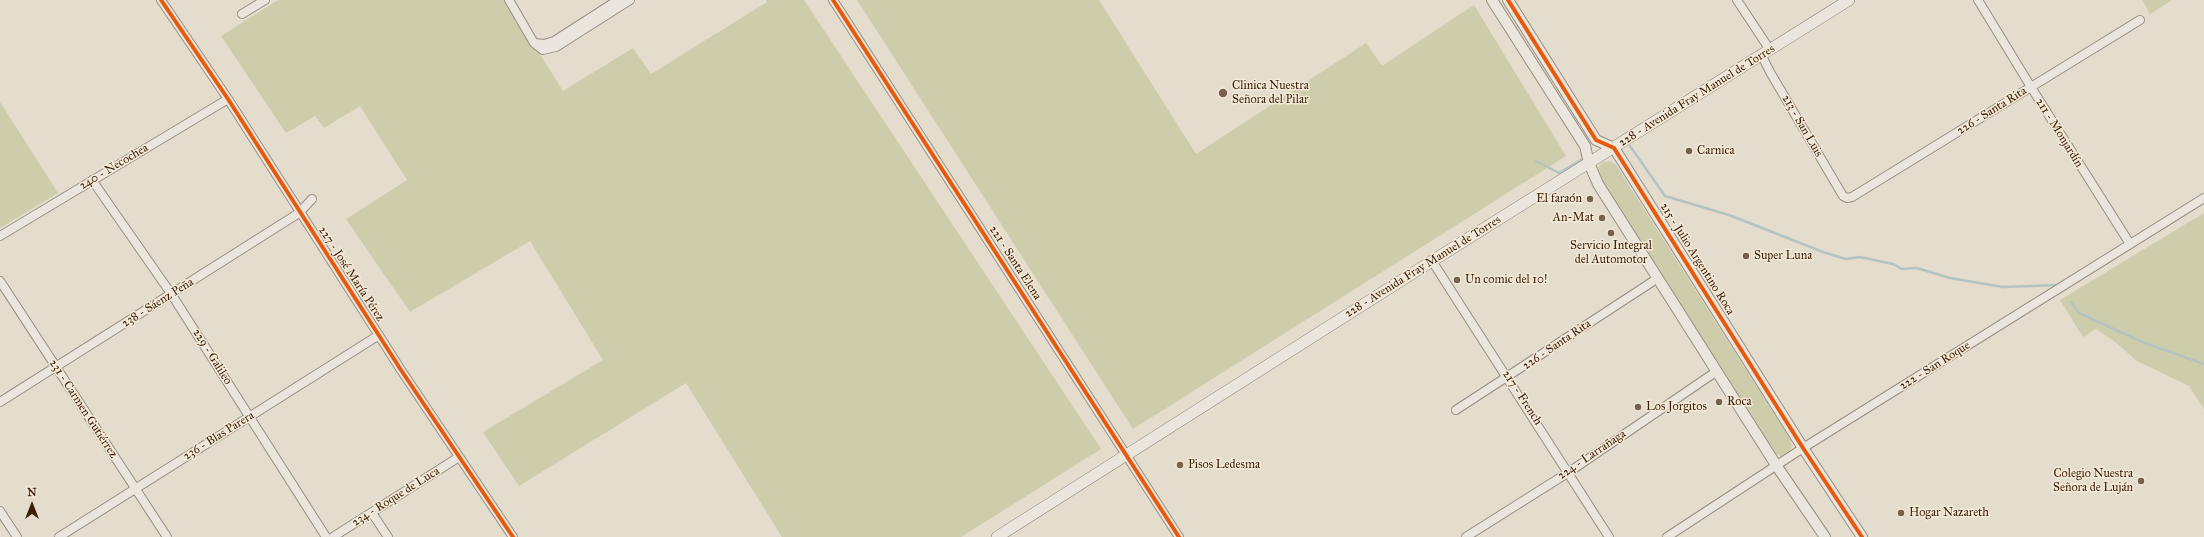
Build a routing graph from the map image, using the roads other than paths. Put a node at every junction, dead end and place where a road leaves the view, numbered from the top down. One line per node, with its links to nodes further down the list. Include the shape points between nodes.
1 (161, 0): 17 (street, 227 - José María Pérez)
2 (265, 0): 12 (street)
3 (509, 0): 14 (street)
4 (618, 0): 14 (street, via 554,41)
5 (630, 0): 14 (street, via 549,50 538,48)
6 (833, 0): 39 (street, 221 - Santa Elena)
7 (1492, 0): 19 (street, via 1585,146)
8 (1508, 0): 18 (street, via 1596,140)
9 (1737, 0): 15 (street, 213 - San Luis)
10 (1849, 0): 15 (main road, 228 - Avenida Fray Manuel de Torres)
11 (1978, 0): 16 (street, 211 - Monjardín)
12 (242, 14)
13 (2140, 20): 16 (street, 226 - Santa Rita)
14 (534, 43)
15 (1766, 53): 18 (main road, 228 - Avenida Fray Manuel de Torres); 21 (street, 213 - San Luis, via 1770,72)
16 (2031, 88): 21 (street, 226 - Santa Rita, via 1852,197); 26 (street, 211 - Monjardín)
17 (228, 99): 20 (street, 240 - Necochea); 24 (street, 227 - José María Pérez)
18 (1614, 148): 19 (main road, 228 - Avenida Fray Manuel de Torres); 38 (street, 215 - Julio Argentino Roca)
19 (1589, 163): 27 (main road, 228 - Avenida Fray Manuel de Torres); 28 (street, via 1598,184)
20 (92, 180): 25 (street, 240 - Necochea); 30 (street, 229 - Galileo)
21 (1843, 196)
22 (2204, 198): 26 (street, 222 - San Roque)
23 (312, 199): 24 (street, 238 - Sáenz Peña)
24 (299, 213): 30 (street, 238 - Sáenz Peña); 31 (street, 227 - José María Pérez)
25 (0, 236)
26 (2130, 244): 38 (street, 222 - San Roque)
27 (1432, 261): 34 (street, 217 - French); 39 (main road, 228 - Avenida Fray Manuel de Torres)
28 (1658, 278): 33 (street); 34 (street, 226 - Santa Rita)
29 (0, 281): 32 (street, 231 - Carmen Gutiérrez)
30 (172, 295): 32 (street, 238 - Sáenz Peña); 37 (street, 229 - Galileo)
31 (379, 335): 37 (street, 236 - Blas Parera); 40 (street, 227 - José María Pérez)
32 (56, 367): 35 (street, 238 - Sáenz Peña); 43 (street, 231 - Carmen Gutiérrez)
33 (1717, 371): 41 (street); 42 (street, 224 - Larrañaga)
34 (1509, 377): 36 (street, 226 - Santa Rita); 42 (street, 217 - French)
35 (0, 402)
36 (1456, 410)
37 (249, 417): 43 (street, 236 - Blas Parera); 49 (street, 229 - Galileo)
38 (1803, 448): 41 (street, 222 - San Roque); 59 (street, 215 - Julio Argentino Roca)
39 (1127, 455): 53 (main road, 228 - Avenida Fray Manuel de Torres); 54 (street, 221 - Santa Elena)
40 (460, 457): 45 (street, 234 - Roque de Luca); 52 (street, 227 - José María Pérez)
41 (1776, 465): 57 (street, 222 - San Roque); 58 (street)
42 (1569, 472): 55 (street, 224 - Larrañaga); 56 (street, 217 - French)
43 (135, 488): 47 (street, 236 - Blas Parera); 48 (street, 231 - Carmen Gutiérrez)
44 (0, 511): 46 (street)
45 (372, 513): 50 (street, 234 - Roque de Luca); 51 (street)
46 (17, 537)
47 (59, 537)
48 (166, 537)
49 (326, 537)
50 (333, 537)
51 (388, 537)
52 (513, 537)
53 (997, 537)
54 (1179, 537)
55 (1466, 537)
56 (1609, 537)
57 (1668, 537)
58 (1825, 537)
59 (1862, 537)

